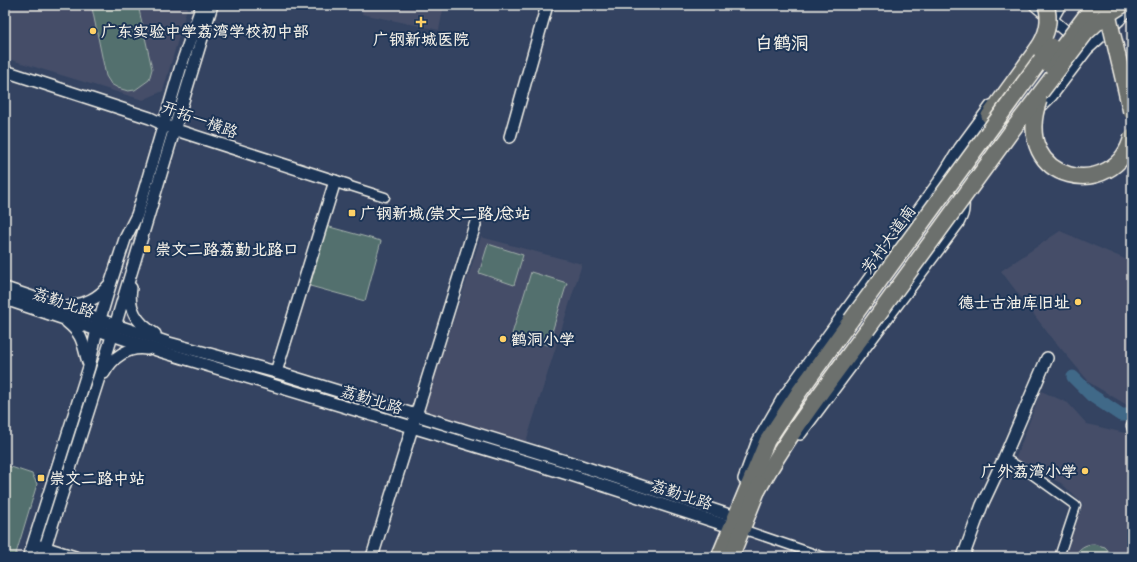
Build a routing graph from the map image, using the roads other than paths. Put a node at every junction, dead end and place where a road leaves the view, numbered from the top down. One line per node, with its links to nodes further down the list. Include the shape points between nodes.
1 (202, 5): 16 (main road)
2 (212, 5): 16 (main road)
3 (547, 5): 18 (main road)
4 (1035, 5): 11 (main road)
5 (1060, 5): 11 (main road)
6 (1081, 5): 21 (highway, 芳村大道南, bridge)
7 (1094, 5): 33 (highway, 芳村大道南, bridge)
8 (1106, 5): 15 (highway, bridge)
9 (1123, 5): 14 (highway, bridge, via 1091,28)
10 (1129, 5): 12 (main road, 芳村大道南, via 1119,20)
11 (1049, 12): 12 (main road); 21 (highway, bridge, via 1043,42 984,123 956,175)
12 (1087, 49): 22 (main road, 芳村大道南, via 1038,110 1019,125 996,133 990,138 962,178)
13 (5, 71): 16 (main road, 开拓一横路, via 150,118)
14 (1042, 90): 17 (highway, bridge, via 1034,114 1034,139 1042,157 1058,171 1078,176 1104,172 1122,156); 33 (highway, bridge)
15 (1132, 118)
16 (168, 127): 19 (main road, 开拓一横路); 25 (main road, via 137,215); 26 (main road)
17 (1132, 136)
18 (510, 137)
19 (335, 180): 20 (main road, 开拓一横路); 38 (main road)
20 (347, 185): 23 (street, 开拓一横路)
21 (941, 189): 22 (main road, via 950,181); 33 (highway, 芳村大道南, bridge); 44 (main road, 芳村大道南, via 777,407 757,443 744,476)
22 (960, 189): 43 (main road, 芳村大道南, via 963,210 954,230)
23 (385, 197)
24 (475, 225): 40 (main road)
25 (125, 239): 26 (main road, via 128,248); 27 (main road)
26 (139, 246): 34 (main road); 35 (main road, via 130,293 131,308 146,329)
27 (111, 282): 30 (main road, via 93,300); 32 (main road)
28 (5, 288): 30 (main road, 荔勤北路)
29 (5, 300): 31 (main road, 荔勤北路)
30 (63, 308): 32 (main road, 荔勤北路)
31 (65, 320): 32 (main road, 荔勤北路); 37 (main road, via 82,337)
32 (98, 325): 34 (main road, 荔勤北路); 37 (main road)
33 (859, 325): 43 (highway, 芳村大道南, via 781,436); 44 (highway, 芳村大道南, via 799,392 772,431 761,451)
34 (114, 330): 35 (main road, 荔勤北路); 39 (main road)
35 (166, 347): 38 (main road, 荔勤北路); 39 (main road, via 129,350 119,355 109,364); 41 (main road, 荔勤北路)
36 (1047, 358): 42 (main road)
37 (89, 367): 45 (main road)
38 (276, 372): 40 (main road, 荔勤北路)
39 (96, 386): 46 (main road)
40 (416, 415): 41 (main road); 44 (main road, 荔勤北路, via 575,464)
41 (412, 428): 44 (main road, 荔勤北路, via 571,475); 49 (main road)
42 (1004, 458): 53 (main road, via 982,505); 54 (street, via 1076,506)
43 (758, 490): 44 (highway, 芳村大道南)
44 (737, 519): 50 (highway, 芳村大道南); 51 (highway, 芳村大道南); 52 (street)
45 (33, 544): 46 (main road); 47 (main road)
46 (44, 552): 48 (main road)
47 (29, 557)
48 (75, 557)
49 (372, 557)
50 (718, 557)
51 (731, 557)
52 (824, 557)
53 (963, 557)
54 (1059, 557)

